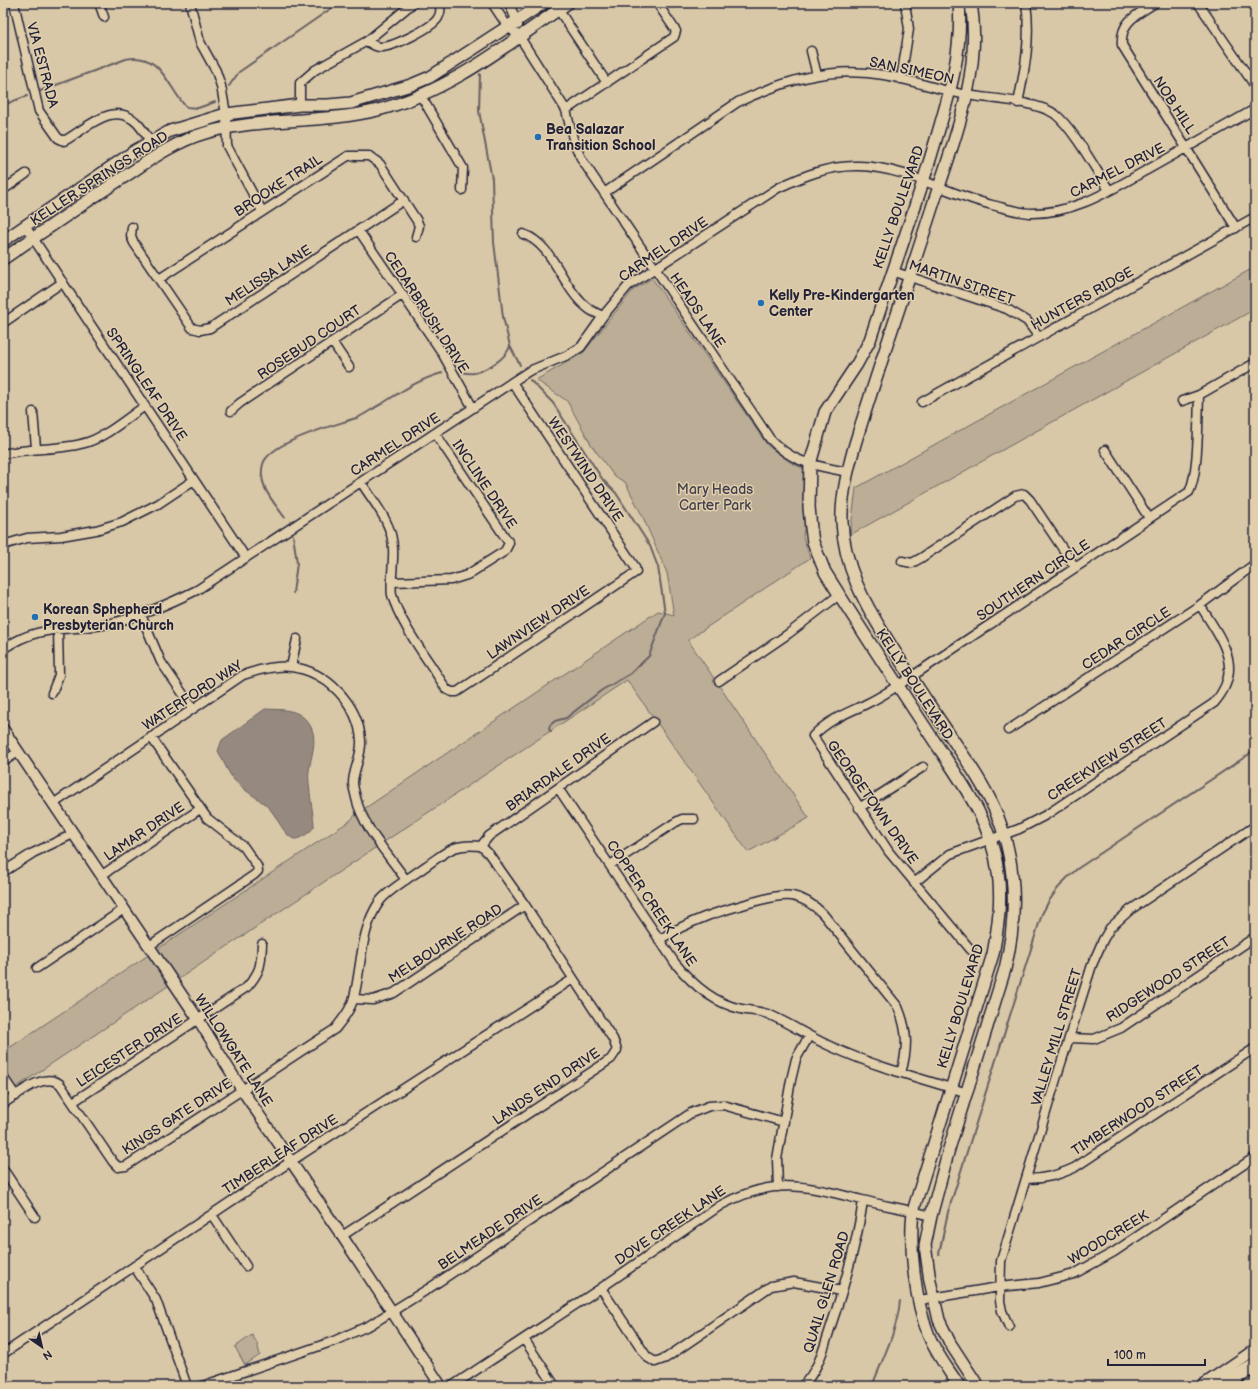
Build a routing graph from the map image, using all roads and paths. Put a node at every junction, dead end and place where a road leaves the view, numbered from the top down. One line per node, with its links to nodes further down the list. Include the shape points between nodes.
1 (14, 3): 35 (street, VIA ESTRADA, via 40,111 58,138 64,140 101,118 120,114 136,123)
2 (99, 3): 17 (street)
3 (190, 3): 33 (street, via 200,42 216,70)
4 (413, 3): 20 (street)
5 (440, 3): 20 (street, via 441,12 438,18 417,33 381,47)
6 (492, 3): 18 (street)
7 (509, 3): 18 (street)
8 (544, 3): 18 (main road, KELLER SPRINGS ROAD)
9 (657, 3): 24 (street, via 676,31 674,37)
10 (905, 3): 23 (street, via 909,29)
11 (959, 3): 26 (main road, KELLY BOULEVARD, via 960,33)
12 (971, 3): 27 (main road, KELLY BOULEVARD, via 975,40)
13 (1026, 3): 29 (street, via 1028,51)
14 (1155, 3): 36 (street, NOB HILL, via 1127,22 1121,35 1122,45)
15 (1198, 3): 25 (street)
16 (563, 6): 19 (main road, KELLER SPRINGS ROAD); 24 (street)
17 (104, 16)
18 (513, 24): 19 (street); 30 (main road, KELLER SPRINGS ROAD, via 430,77 412,85 350,103)
19 (519, 36): 28 (main road, KELLER SPRINGS ROAD, via 458,77); 32 (street, HEADS LANE)
20 (367, 41): 30 (street, via 315,70 300,83)
21 (811, 51): 22 (street)
22 (817, 75): 23 (street, SAN SIMEON, via 863,73); 43 (street, SAN SIMEON, via 792,80 738,102)
23 (901, 79): 26 (street, SAN SIMEON)
24 (607, 84): 32 (street)
25 (1255, 86)
26 (950, 91): 27 (street, SAN SIMEON); 38 (main road, KELLY BOULEVARD)
27 (966, 95): 29 (street, SAN SIMEON); 40 (main road, KELLY BOULEVARD)
28 (421, 96): 34 (main road, KELLER SPRINGS ROAD, via 378,110 264,122); 41 (street, via 463,168)
29 (1018, 103): 42 (street, SAN SIMEON, via 1046,109 1061,120)
30 (300, 105): 33 (main road, KELLER SPRINGS ROAD)
31 (1255, 109): 36 (street, CARMEL DRIVE)
32 (566, 110): 43 (street, HEADS LANE, via 574,142 582,160)
33 (226, 114): 34 (street); 35 (main road, KELLER SPRINGS ROAD, via 170,130)
34 (226, 129): 45 (street, via 227,146); 53 (main road, KELLER SPRINGS ROAD, via 204,133 158,155)
35 (150, 141): 47 (main road, KELLER SPRINGS ROAD)
36 (1187, 148): 42 (street, CARMEL DRIVE); 49 (street, NOB HILL)
37 (26, 174): 39 (street)
38 (923, 182): 40 (street, CARMEL DRIVE); 56 (street, CARMEL DRIVE, via 881,169 859,166 837,167 799,178 778,188); 57 (main road, KELLY BOULEVARD)
39 (4, 188)
40 (938, 188): 42 (street, CARMEL DRIVE, via 982,202 1032,213 1074,207); 58 (main road, KELLY BOULEVARD)
41 (462, 190)
42 (1110, 190)
43 (604, 193): 56 (street, HEADS LANE)
44 (404, 200): 45 (street, BROOKE TRAIL, via 383,167 369,156 359,155 340,160); 50 (street, MELISSA LANE); 52 (street, BROOKE TRAIL, via 419,226)
45 (262, 211): 59 (street, BROOKE TRAIL)
46 (1255, 217): 49 (street, HUNTERS RIDGE)
47 (25, 226): 53 (street, SPRINGLEAF DRIVE); 54 (main road, KELLER SPRINGS ROAD)
48 (132, 227): 59 (street, MELISSA LANE, via 131,236 134,243)
49 (1236, 228): 64 (street, HUNTERS RIDGE)
50 (359, 231): 59 (street, MELISSA LANE, via 206,330 192,328); 61 (street, CEDARBRUSH DRIVE)
51 (523, 234): 62 (street, via 540,243 575,294 589,309)
52 (416, 237)
53 (34, 238): 55 (main road, KELLER SPRINGS ROAD); 60 (street, SPRINGLEAF DRIVE)
54 (3, 241)
55 (3, 259)
56 (655, 269): 62 (street, CARMEL DRIVE, via 628,286); 80 (street, HEADS LANE, via 770,439 782,452)
57 (892, 271): 58 (street, MARTIN STREET); 80 (main road, KELLY BOULEVARD, via 870,340 825,412)
58 (910, 277): 64 (street, MARTIN STREET, via 1007,309 1027,321); 81 (main road, KELLY BOULEVARD, via 869,399)
59 (159, 279)
60 (63, 282): 63 (street); 72 (street, SPRINGLEAF DRIVE)
61 (402, 295): 65 (street, ROSEBUD COURT); 73 (street, CEDARBRUSH DRIVE, via 441,351)
62 (604, 316): 68 (street, CARMEL DRIVE, via 581,347 529,371)
63 (3, 323)
64 (1038, 336): 71 (street, HUNTERS RIDGE)
65 (333, 343): 67 (street); 74 (street, ROSEBUD COURT)
66 (1255, 363): 69 (street)
67 (349, 367)
68 (512, 382): 73 (street, CARMEL DRIVE); 90 (street, WESTWIND DRIVE)
69 (1199, 395): 70 (street); 84 (street, SOUTHERN CIRCLE, via 1197,443 1189,492)
70 (1182, 400)
71 (922, 402)
72 (145, 406): 77 (street, via 89,441 75,445); 82 (street, SPRINGLEAF DRIVE)
73 (473, 408): 76 (street, CARMEL DRIVE)
74 (231, 411)
75 (33, 412): 77 (street)
76 (435, 433): 83 (street, CARMEL DRIVE); 91 (street, INCLINE DRIVE, via 509,543 504,551 467,575 451,580)
77 (36, 448): 79 (street)
78 (1105, 450): 84 (street)
79 (3, 454)
80 (810, 464): 81 (street, HEADS LANE); 92 (main road, KELLY BOULEVARD, via 809,507 813,542 825,572)
81 (848, 472): 99 (main road, KELLY BOULEVARD, via 842,522 849,561 864,602)
82 (194, 480): 85 (street, via 158,504 122,522 96,530 27,538); 86 (street, SPRINGLEAF DRIVE)
83 (361, 482): 86 (street, CARMEL DRIVE); 91 (street, via 387,521 393,547)
84 (1149, 518): 89 (street, SOUTHERN CIRCLE)
85 (3, 545)
86 (246, 558): 94 (street, CARMEL DRIVE, via 197,590)
87 (902, 561): 89 (street, via 912,563 1015,496 1024,494)
88 (1255, 564): 93 (street, CEDAR CIRCLE)
89 (1075, 567): 99 (street, SOUTHERN CIRCLE)
90 (636, 572): 91 (street, LAWNVIEW DRIVE, via 457,692 446,690 398,613 392,592)
91 (393, 582)
92 (839, 595): 100 (street); 101 (main road, KELLY BOULEVARD)
93 (1200, 605): 106 (street, CEDAR CIRCLE); 119 (street, CREEKVIEW STREET, via 1228,656 1230,677 1219,697 1203,712 1046,815)
94 (141, 615): 95 (street, CARMEL DRIVE, via 108,624); 103 (street, via 161,662)
95 (58, 629): 97 (street, CARMEL DRIVE, via 39,631 22,637); 102 (street, via 59,675)
96 (297, 639): 98 (street)
97 (3, 649)
98 (291, 667): 103 (street, WATERFORD WAY, via 243,674); 125 (street, WATERFORD WAY, via 326,679 350,706 361,740 360,760 353,782 356,799 366,823)
99 (911, 677): 101 (street, SOUTHERN CIRCLE); 119 (main road, KELLY BOULEVARD, via 983,787)
100 (719, 681)
101 (898, 685): 108 (street, SOUTHERN CIRCLE, via 869,703 841,714 813,736); 120 (main road, KELLY BOULEVARD, via 967,789)
102 (52, 693)
103 (192, 707): 107 (street, WATERFORD WAY)
104 (653, 722): 112 (street, BRIARDALE DRIVE)
105 (3, 729): 109 (street, WILLOWGATE LANE)
106 (1008, 730)
107 (151, 737): 113 (street, WATERFORD WAY); 115 (street)
108 (816, 741): 114 (street, GEORGETOWN DRIVE)
109 (18, 752): 110 (street); 113 (street, WILLOWGATE LANE)
110 (3, 762)
111 (923, 768): 114 (street)
112 (558, 788): 121 (street, BRIARDALE DRIVE, via 489,836); 122 (street, COPPER CREEK LANE)
113 (53, 804): 118 (street, WILLOWGATE LANE)
114 (859, 808): 126 (street, GEORGETOWN DRIVE)
115 (200, 809): 124 (street, LAMAR DRIVE); 132 (street, via 214,825 234,837 249,853 258,871)
116 (694, 819): 122 (street, via 676,822)
117 (1255, 826): 139 (street, VALLEY MILL STREET, via 1130,910 1110,928 1097,951)
118 (73, 834): 123 (street, via 33,853); 124 (street, WILLOWGATE LANE)
119 (1004, 835): 120 (street, CREEKVIEW STREET); 145 (main road, KELLY BOULEVARD, via 1014,899 1011,943)
120 (990, 839): 126 (street, CREEKVIEW STREET, via 950,854); 143 (main road, KELLY BOULEVARD, via 998,873 1000,912 997,934 993,954)
121 (481, 846): 125 (street, KINGS GATE DRIVE, via 465,844 450,850); 127 (street, LANDS END DRIVE)
122 (610, 865): 130 (street, COPPER CREEK LANE)
123 (3, 872)
124 (102, 875): 128 (street, WILLOWGATE LANE)
125 (406, 880): 136 (street, KINGS GATE DRIVE, via 381,900 372,914 361,953)
126 (914, 883): 133 (street, GEORGETOWN DRIVE)
127 (525, 905): 135 (street, LANDS END DRIVE); 136 (street, MELBOURNE ROAD, via 394,993 373,1000)
128 (124, 909): 132 (street, WILLOWGATE LANE); 134 (street)
129 (1255, 937): 139 (street, RIDGEWOOD STREET, via 1121,1028 1094,1039)
130 (659, 940): 138 (street, COPPER CREEK LANE, via 684,974 707,994 739,1009 769,1014); 141 (street, via 689,922 709,914 774,897 792,896 812,904 823,914 898,1007 907,1036 907,1052)
131 (262, 944): 137 (street, LEICESTER DRIVE, via 261,964 255,978 247,987)
132 (149, 946): 137 (street, WILLOWGATE LANE)
133 (970, 950)
134 (37, 968)
135 (573, 979): 151 (street, TIMBERLEAF DRIVE); 160 (street, LANDS END DRIVE, via 614,1040 617,1050 611,1059)
136 (354, 998): 144 (street, KINGS GATE DRIVE, via 346,1016 335,1029)
137 (198, 1019): 144 (street, WILLOWGATE LANE); 147 (street, LEICESTER DRIVE)
138 (809, 1036): 141 (street, COPPER CREEK LANE, via 833,1048); 149 (street, via 796,1059)
139 (1071, 1038): 153 (street, VALLEY MILL STREET)
140 (1255, 1048): 153 (street, TIMBERWOOD STREET, via 1074,1168 1041,1179)
141 (901, 1073): 143 (street, COPPER CREEK LANE)
142 (3, 1077): 146 (street)
143 (950, 1088): 145 (street, COPPER CREEK LANE); 156 (main road, KELLY BOULEVARD)
144 (242, 1090): 147 (street, KINGS GATE DRIVE, via 126,1166 118,1167); 151 (street, WILLOWGATE LANE)
145 (968, 1093): 158 (main road, KELLY BOULEVARD)
146 (16, 1096): 147 (street, KINGS GATE DRIVE, via 42,1081 55,1080); 148 (street, KINGS GATE DRIVE)
147 (73, 1102)
148 (3, 1104)
149 (784, 1122): 154 (street, via 777,1159); 168 (street, BELMEADE DRIVE, via 723,1105 709,1106 691,1113)
150 (1254, 1161): 163 (street, WOODCREEK, via 1092,1266 1055,1280)
151 (290, 1162): 157 (street, TIMBERLEAF DRIVE); 160 (street, WILLOWGATE LANE)
152 (3, 1169): 159 (street)
153 (1027, 1178): 163 (street, VALLEY MILL STREET, via 1001,1261)
154 (778, 1187): 155 (street, DOVE CREEK LANE, via 809,1187); 164 (street, DOVE CREEK LANE, via 758,1189 721,1205)
155 (863, 1201): 156 (street, DOVE CREEK LANE); 165 (street, QUAIL GLEN ROAD, via 858,1235)
156 (913, 1211): 158 (street, DOVE CREEK LANE); 167 (main road, KELLY BOULEVARD, via 911,1251)
157 (212, 1215): 161 (street, TIMBERLEAF DRIVE); 162 (street)
158 (931, 1216): 166 (main road, KELLY BOULEVARD, via 925,1245)
159 (35, 1218)
160 (342, 1236): 168 (street, WILLOWGATE LANE)
161 (134, 1266): 172 (street, TIMBERLEAF DRIVE); 174 (street, via 156,1300)
162 (246, 1266)
163 (999, 1287): 166 (street, WOODCREEK); 169 (street, VALLEY MILL STREET, via 1002,1311)
164 (601, 1288): 165 (street, via 647,1357 655,1362 666,1358 771,1286 794,1282); 170 (street, DOVE CREEK LANE)
165 (842, 1291): 179 (street, QUAIL GLEN ROAD, via 819,1362 812,1377)
166 (933, 1297): 167 (street, WOODCREEK); 181 (main road, KELLY BOULEVARD, via 944,1332)
167 (920, 1300): 180 (main road, KELLY BOULEVARD, via 929,1336)
168 (392, 1313): 175 (street, BELMEADE DRIVE, via 354,1334); 176 (street, WILLOWGATE LANE)
169 (1009, 1328)
170 (524, 1339): 177 (street, DOVE CREEK LANE); 178 (street)
171 (1255, 1350): 182 (main road)
172 (3, 1354)
173 (1255, 1366): 183 (highway)
174 (187, 1386)
175 (202, 1386)
176 (441, 1386)
177 (452, 1386)
178 (555, 1386)
179 (802, 1386)
180 (959, 1386)
181 (978, 1386)
182 (1202, 1386)
183 (1220, 1386)

